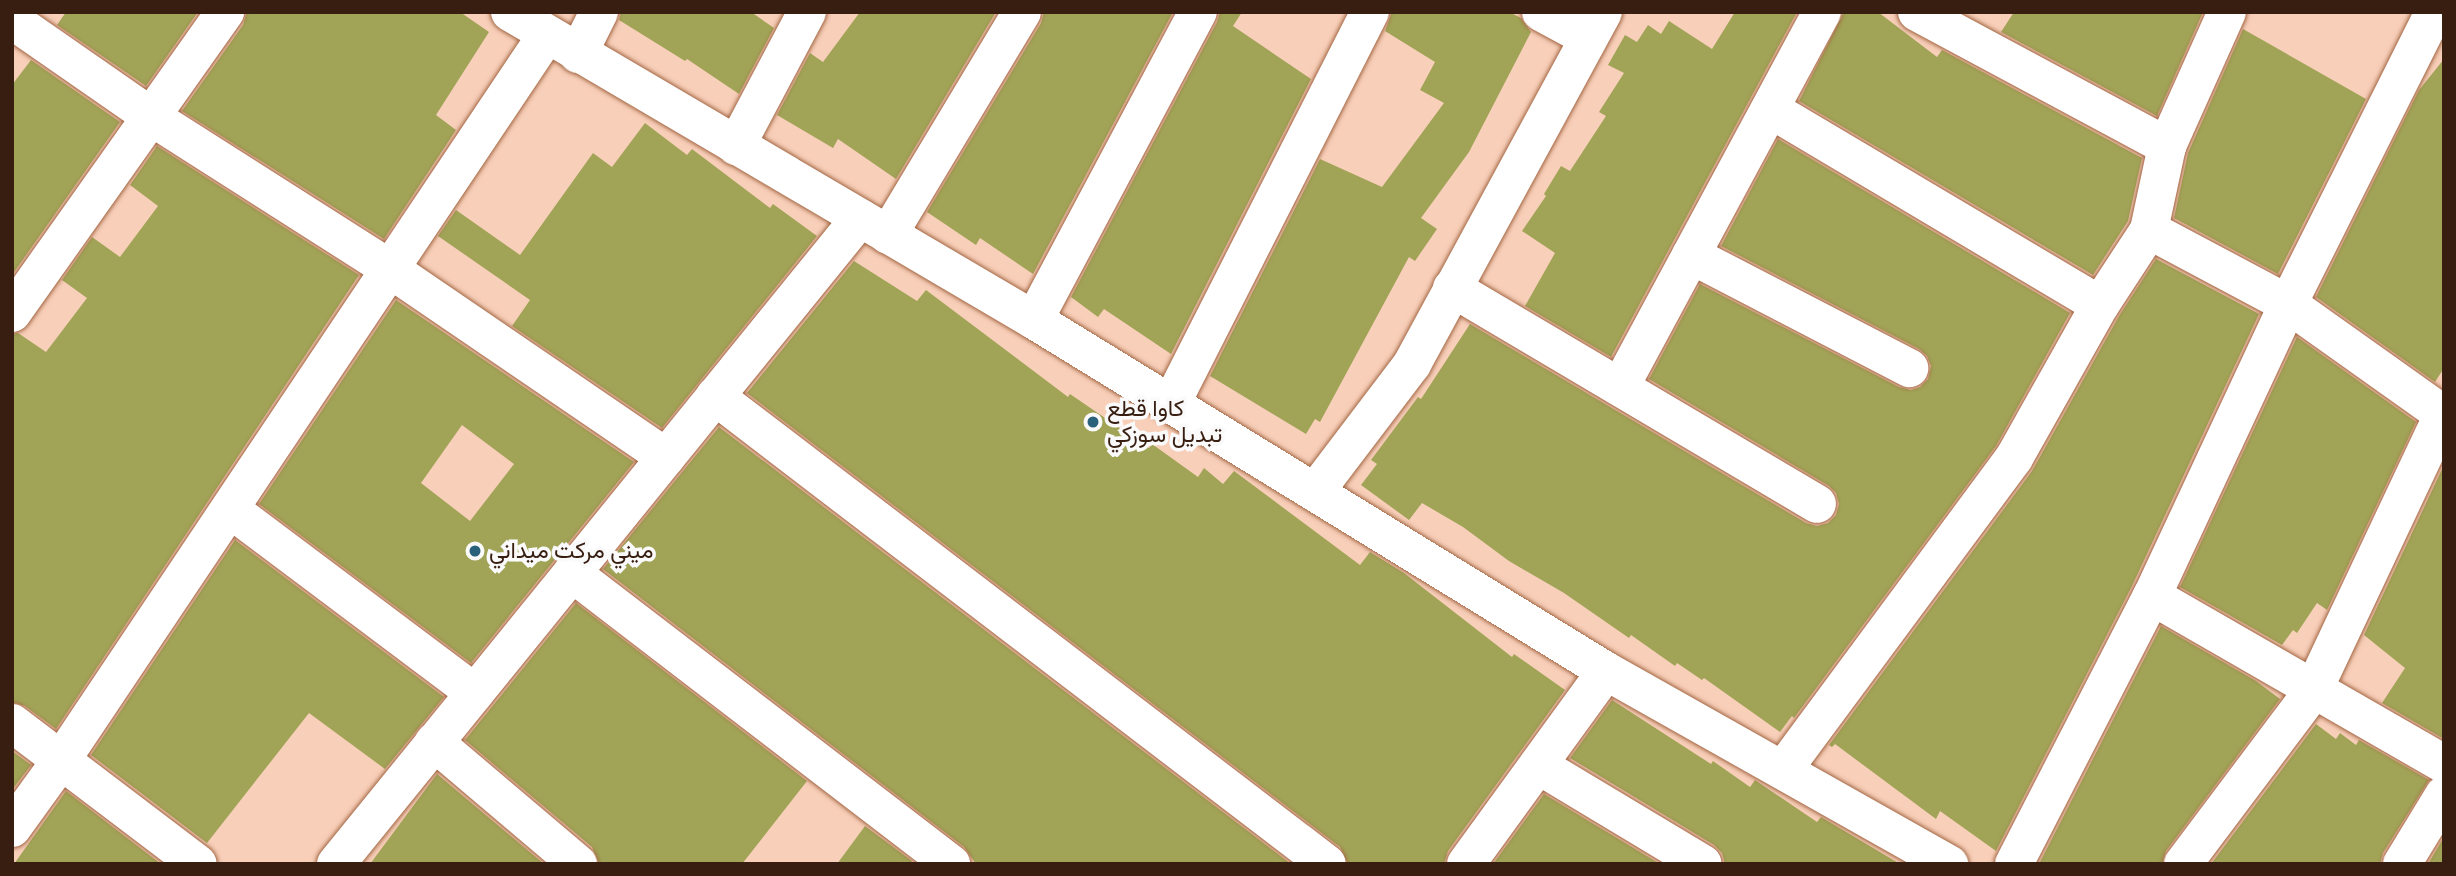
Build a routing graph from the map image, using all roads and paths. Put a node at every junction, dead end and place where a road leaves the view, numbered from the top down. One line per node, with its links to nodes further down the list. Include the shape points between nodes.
1 (225, 12): 17 (street)
2 (510, 12): 15 (street)
3 (599, 12): 15 (street)
4 (807, 12): 18 (street)
5 (1022, 12): 20 (street)
6 (1198, 12): 28 (street)
7 (1370, 12): 32 (street)
8 (1541, 12): 14 (street)
9 (1822, 12): 16 (street)
10 (1917, 12): 19 (street)
11 (2227, 12): 19 (street)
12 (12, 20): 17 (street)
13 (2428, 21): 25 (street)
14 (1595, 24): 24 (street)
15 (562, 45): 18 (street); 23 (street)
16 (1770, 109): 22 (street); 26 (street)
17 (150, 116): 23 (street); 27 (street)
18 (736, 146): 20 (street)
19 (2167, 146): 21 (street)
20 (874, 227): 28 (street); 31 (street)
21 (2149, 230): 25 (street); 26 (street)
22 (1691, 255): 29 (street); 30 (street)
23 (390, 269): 34 (street); 37 (street)
24 (1452, 288): 30 (street); 35 (street, via 1412,364)
25 (2288, 303): 33 (street); 39 (street)
26 (2100, 305): 48 (street, via 2014,458)
27 (12, 313)
28 (1034, 320): 32 (street)
29 (1909, 368)
30 (1620, 387): 36 (street)
31 (715, 396): 34 (street); 55 (street)
32 (1171, 404): 35 (street)
33 (2443, 414): 41 (street)
34 (666, 457): 38 (street)
35 (1315, 492): 40 (street)
36 (1817, 504)
37 (230, 509): 42 (street); 45 (street)
38 (572, 573): 42 (street); 54 (street)
39 (2152, 596): 41 (street); 59 (street)
40 (1606, 671): 47 (street); 48 (street)
41 (2313, 691): 46 (street); 60 (street)
42 (475, 693): 44 (street)
43 (12, 723): 45 (street)
44 (435, 742): 52 (street); 53 (street)
45 (62, 759): 50 (street); 51 (street)
46 (2444, 764)
47 (1538, 765): 56 (street); 57 (street)
48 (1783, 770): 58 (street)
49 (2444, 795): 61 (street)
50 (12, 828)
51 (198, 864)
52 (336, 864)
53 (578, 864)
54 (951, 864)
55 (1327, 864)
56 (1466, 864)
57 (1703, 864)
58 (1949, 864)
59 (2014, 864)
60 (2183, 864)
61 (2402, 864)

